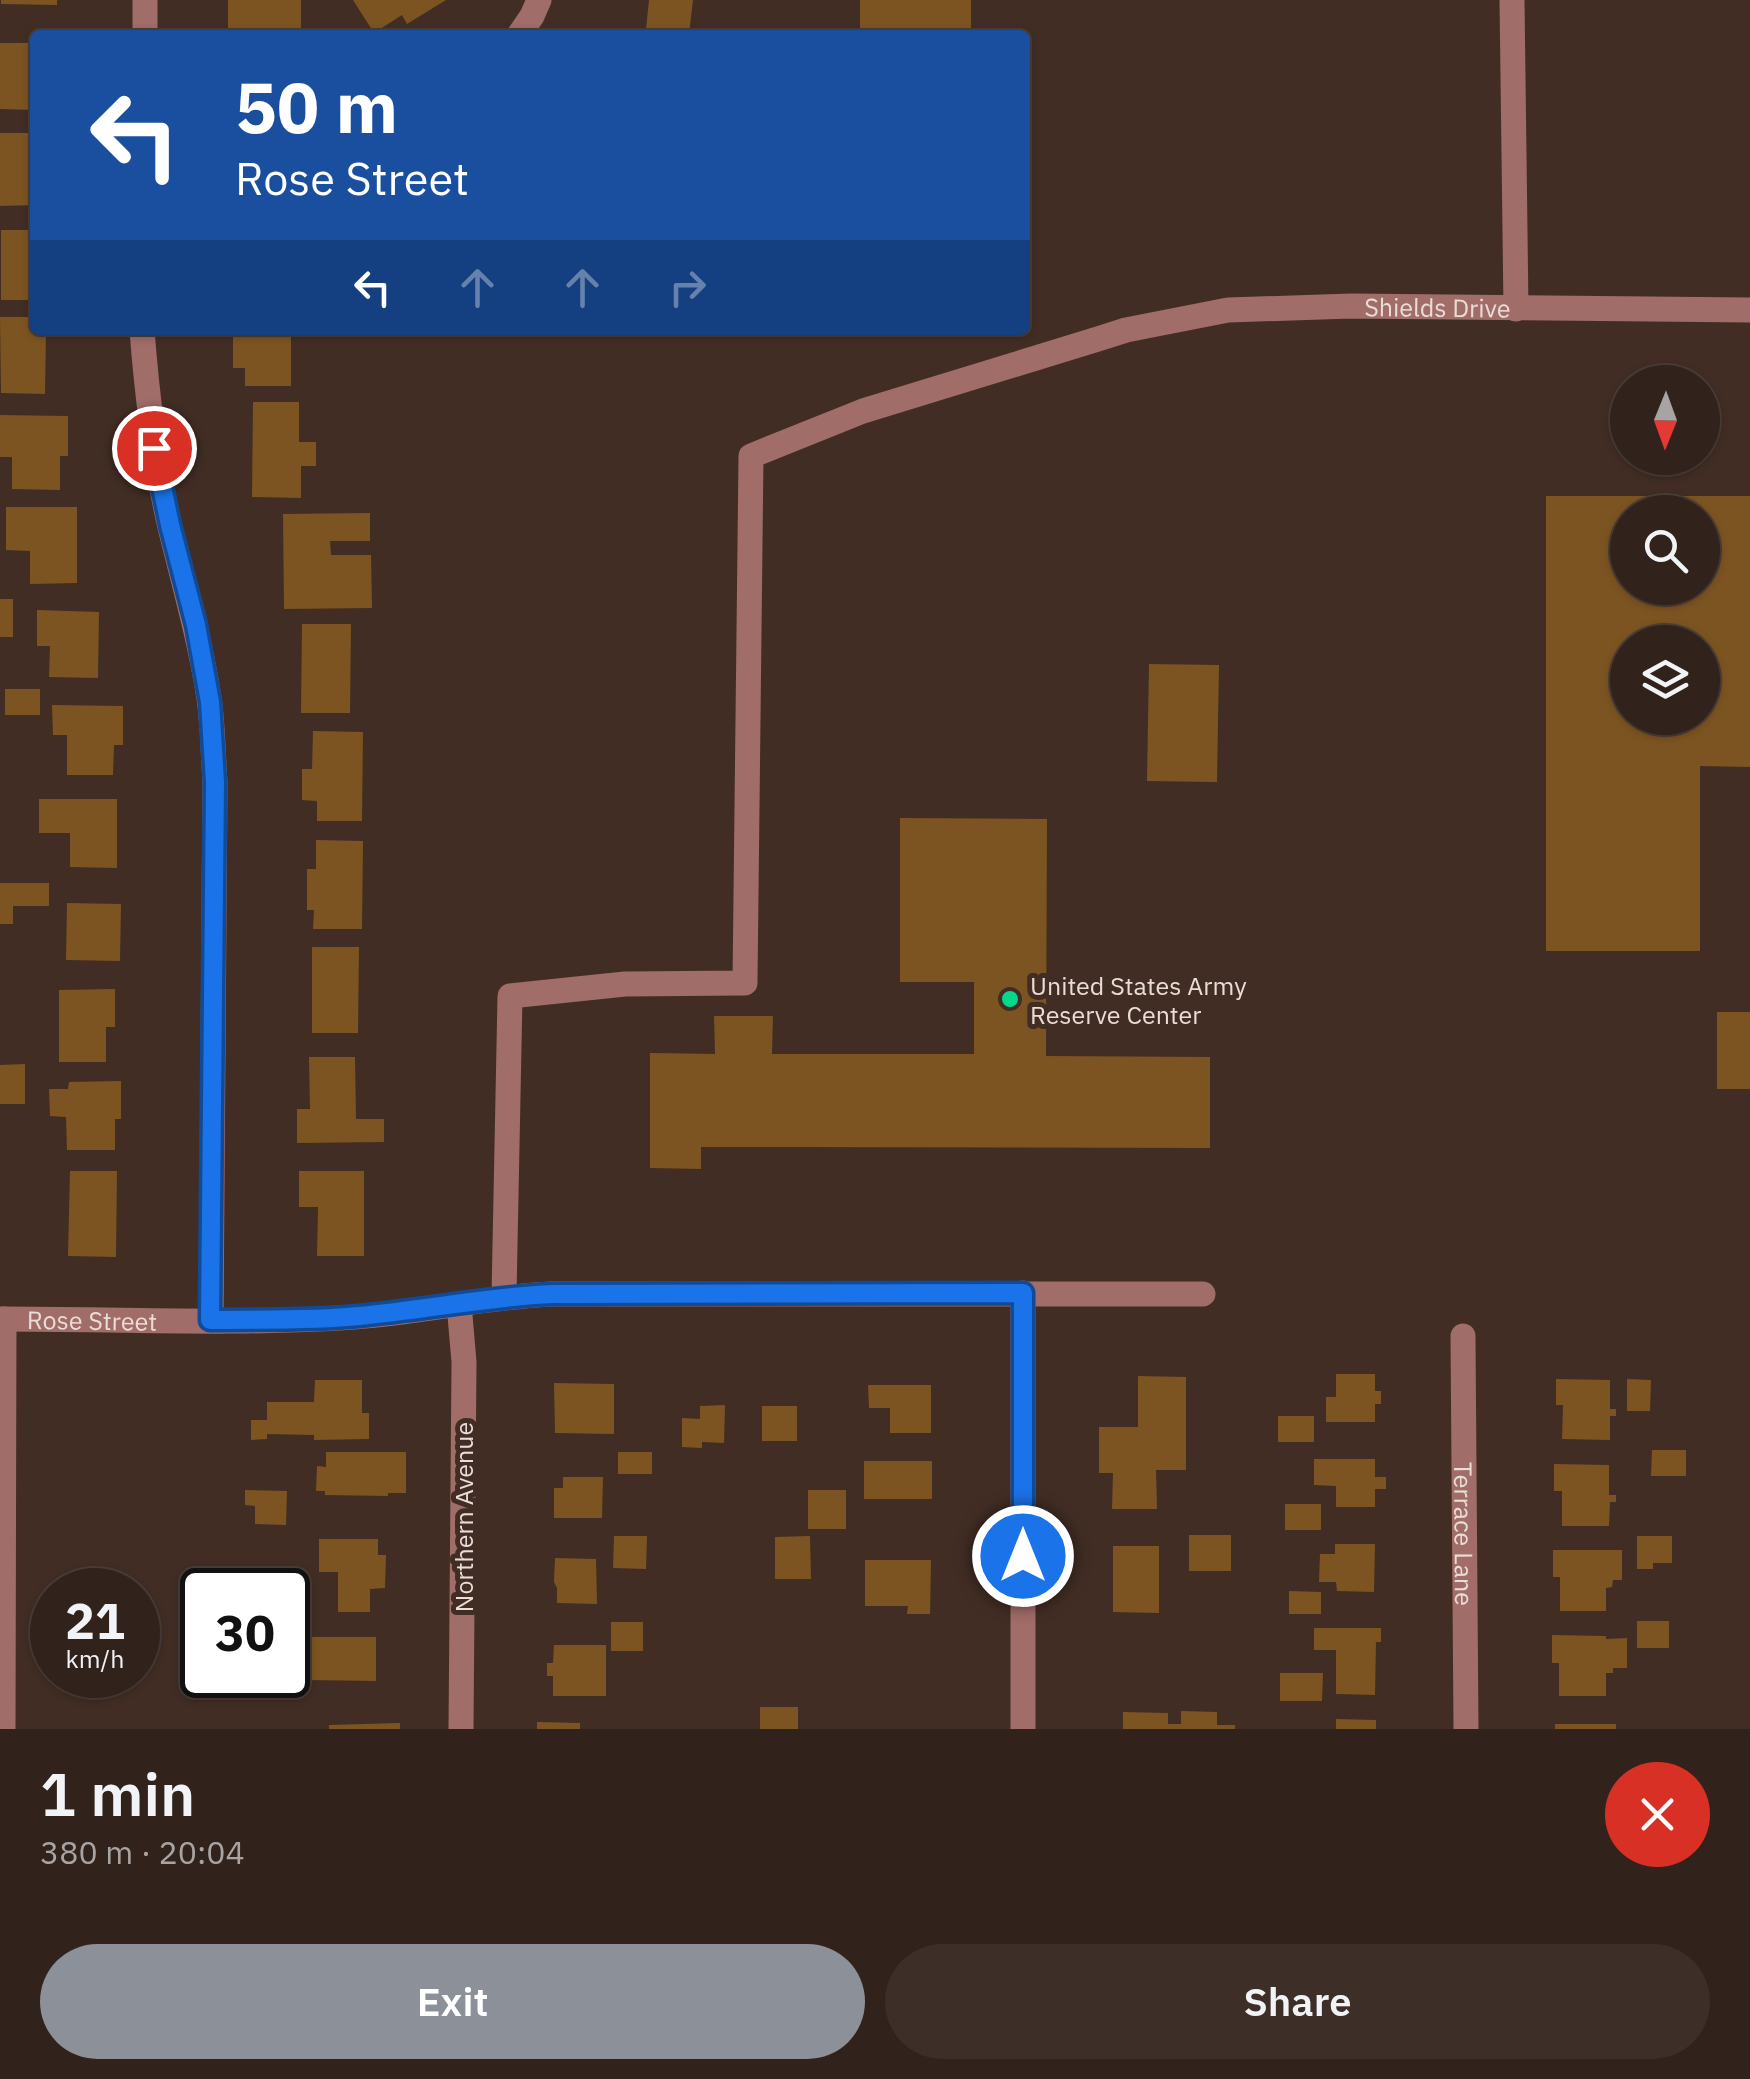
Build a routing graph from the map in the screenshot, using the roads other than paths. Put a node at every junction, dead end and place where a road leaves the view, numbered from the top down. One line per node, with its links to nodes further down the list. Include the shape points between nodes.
1 (145, 0): 4 (street)
2 (539, 0): 5 (street)
3 (1512, 0): 6 (street)
4 (144, 30)
5 (522, 30)
6 (1516, 308): 7 (street, Shields Drive); 11 (street, Shields Drive, via 1228,310 1126,330 862,410 751,456 746,984 625,984 510,996)
7 (1750, 310)
8 (142, 335): 14 (street, via 154,448 210,702)
9 (1023, 1293): 10 (street, Rose Street); 11 (street, Rose Street); 18 (street)
10 (1203, 1294)
11 (504, 1296): 12 (street, Rose Street)
12 (459, 1304): 14 (street, Rose Street, via 354,1317); 17 (street, Northern Avenue)
13 (2, 1318): 14 (street, Rose Street); 16 (street)
14 (210, 1320)
15 (1464, 1336): 19 (street, Terrace Lane)
16 (3, 1729)
17 (461, 1729)
18 (1023, 1729)
19 (1466, 1729)

